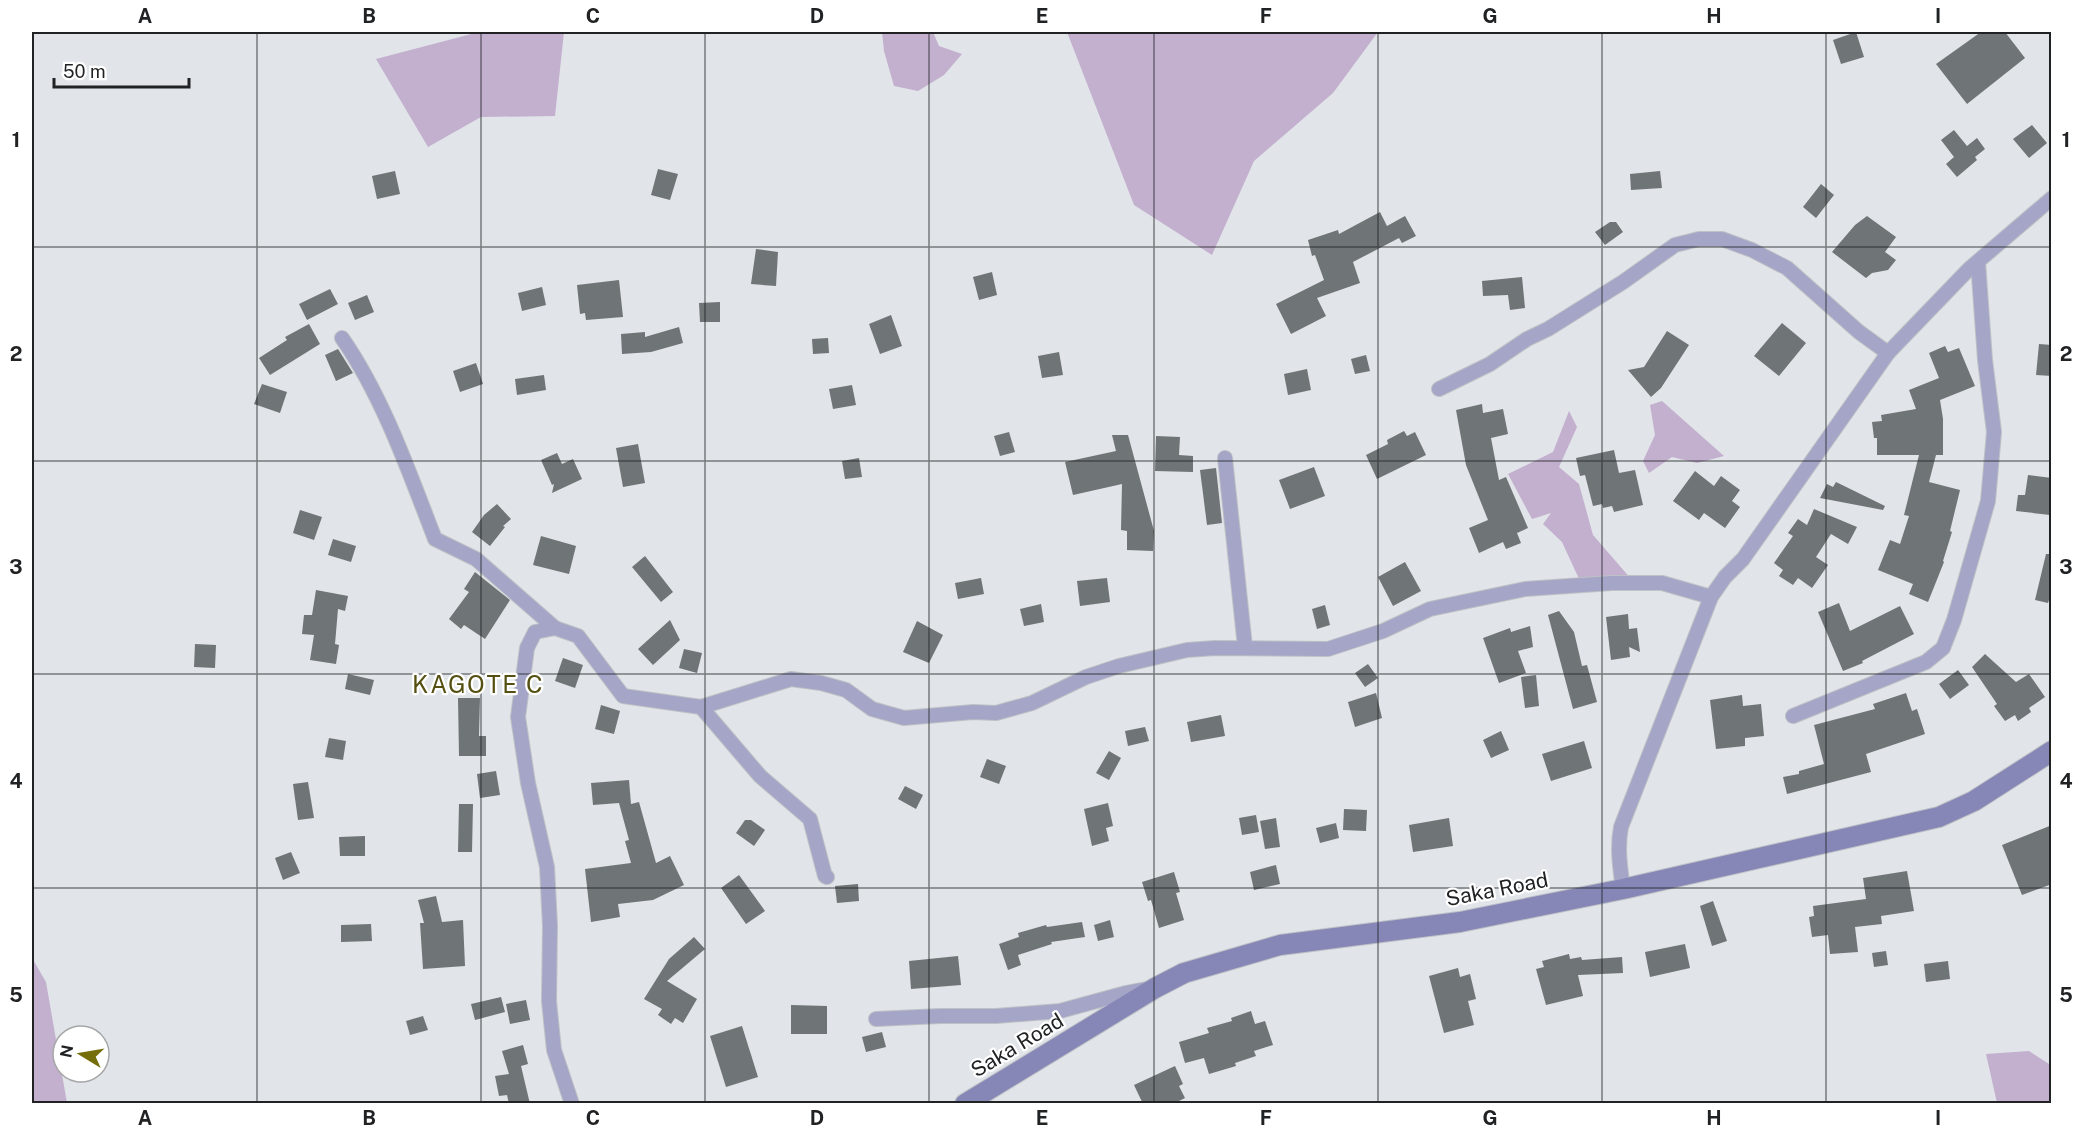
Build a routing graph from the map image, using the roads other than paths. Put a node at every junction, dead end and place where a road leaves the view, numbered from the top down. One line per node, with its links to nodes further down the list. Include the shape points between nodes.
1 (2052, 198): 2 (street)
2 (1978, 262): 4 (street); 11 (street, via 1994,432 1992,463 1988,501 1943,648 1926,662)
3 (342, 338): 8 (street, via 407,465 435,538 476,559)
4 (1888, 353): 5 (street, via 1787,268 1722,239 1700,239 1675,245 1548,329); 7 (street, via 1743,559)
5 (1439, 389)
6 (1225, 458): 9 (street)
7 (1711, 597): 9 (street, via 1662,583 1525,589 1445,604 1328,649); 14 (street, via 1621,827 1618,859)
8 (555, 628): 10 (street, via 578,636 623,696); 17 (street, via 535,632 527,648 518,717 547,867 549,1001 554,1050)
9 (1245, 647): 10 (street, via 1187,650 1119,666 1032,703 996,713 904,718 872,708 846,690 791,679)
10 (701, 707): 13 (street, via 760,776 810,819)
11 (1793, 716)
12 (2052, 751): 14 (main road, Saka Road, via 1974,801 1939,817)
13 (827, 877)
14 (1623, 889): 15 (main road, Saka Road, via 1460,922 1280,945 1184,973)
15 (1155, 988): 16 (street, via 1060,1011); 18 (main road, Saka Road)
16 (876, 1019)
17 (572, 1104)
18 (965, 1104)

